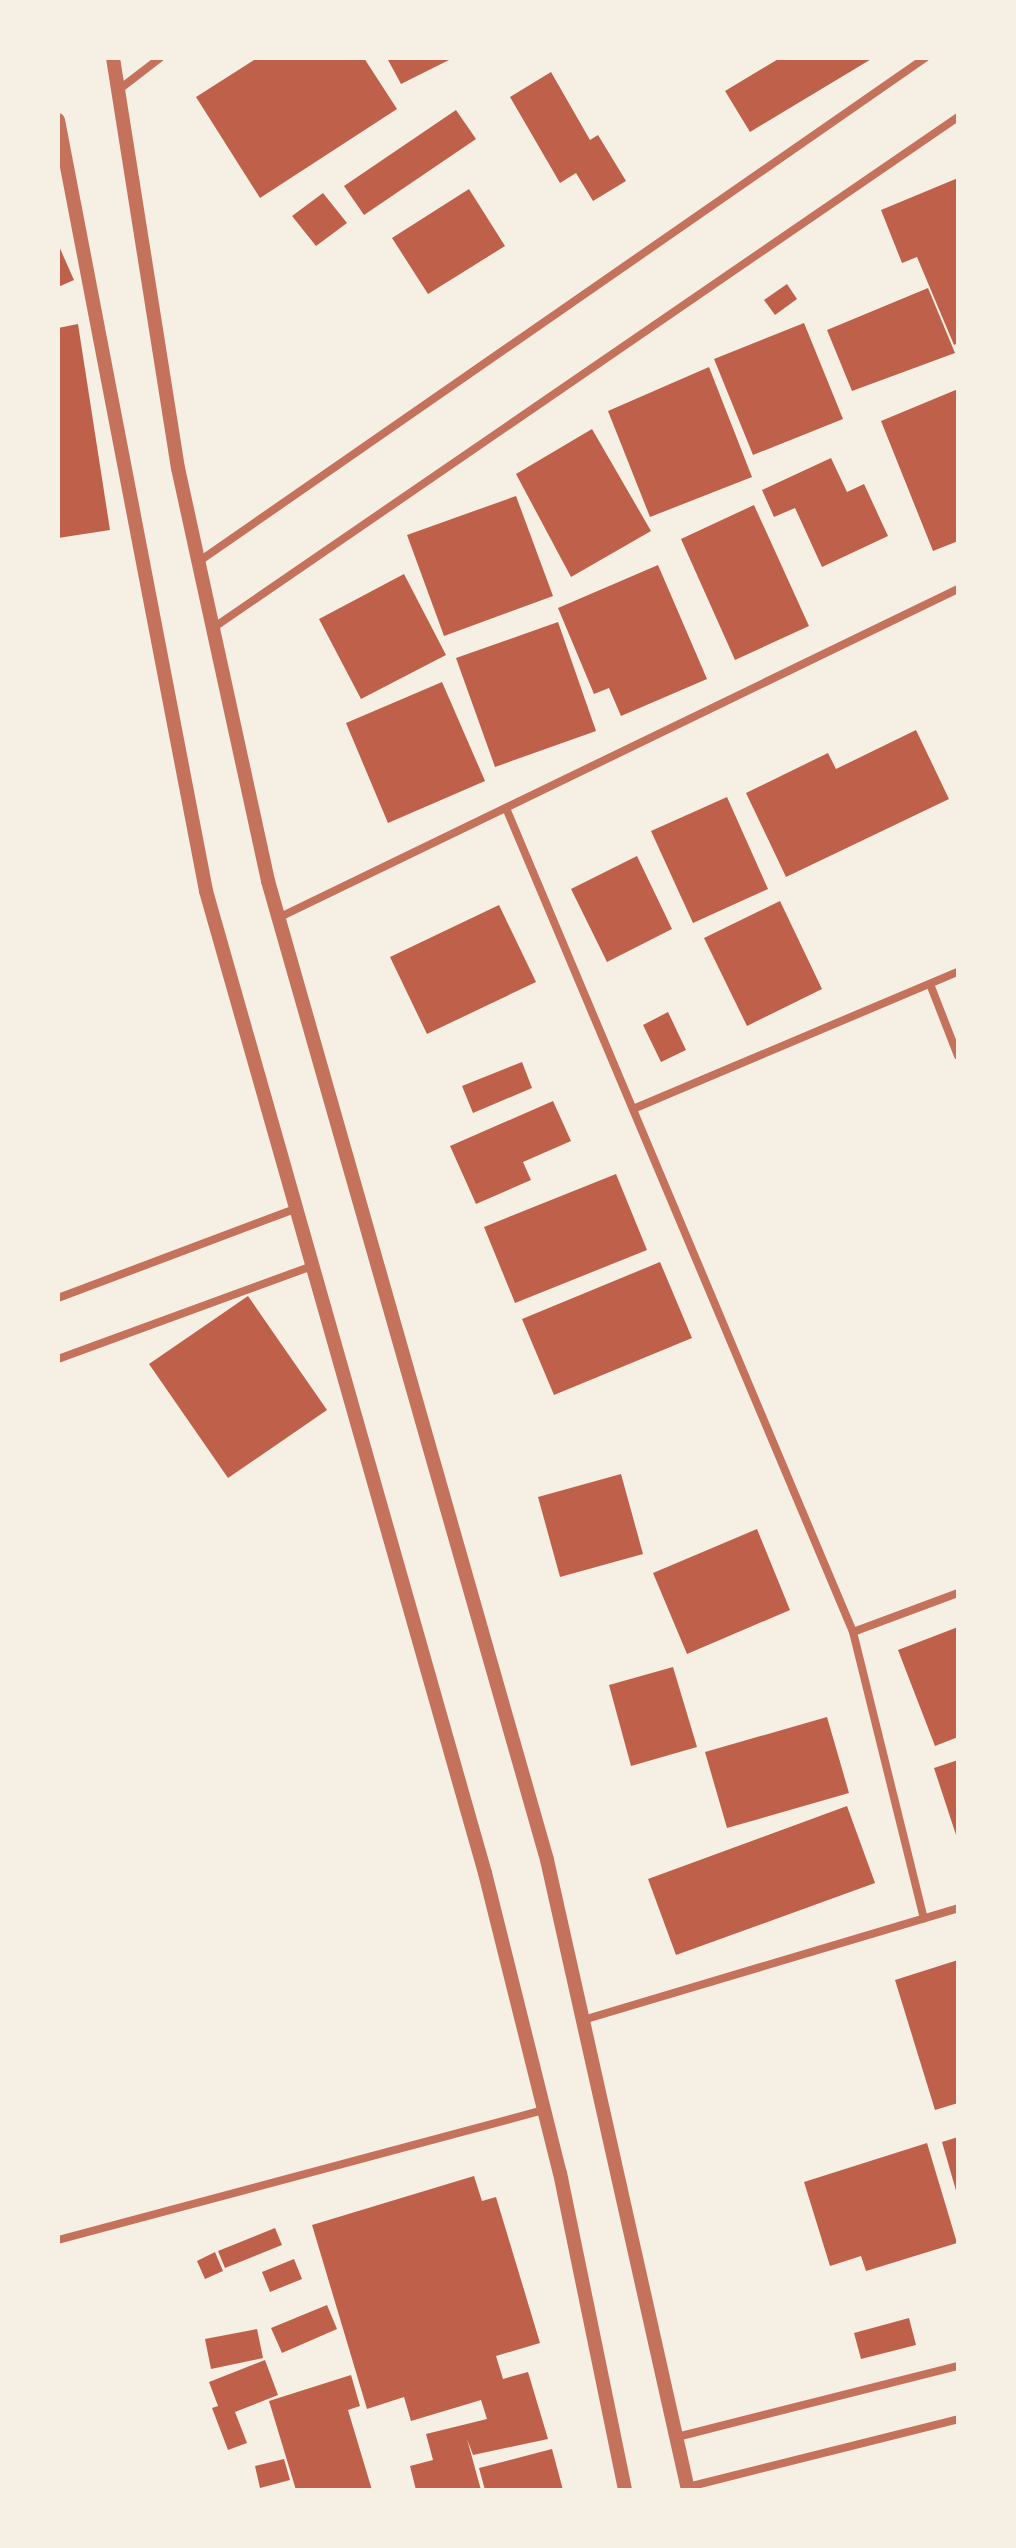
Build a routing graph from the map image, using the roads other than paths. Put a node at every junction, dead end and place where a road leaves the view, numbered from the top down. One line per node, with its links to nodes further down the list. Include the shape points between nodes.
1 (113, 58): 4 (street)
2 (160, 58): 4 (street)
3 (925, 58): 7 (street)
4 (117, 91): 7 (street)
5 (958, 117): 9 (street)
6 (58, 120): 16 (street, via 206,891)
7 (198, 562): 9 (street)
8 (958, 589): 10 (street)
9 (213, 628): 11 (street)
10 (506, 808): 11 (street); 15 (street)
11 (278, 918): 24 (street, via 547,1860)
12 (958, 972): 13 (street)
13 (930, 984): 14 (street); 15 (street)
14 (958, 1056)
15 (633, 1109): 21 (street)
16 (295, 1209): 17 (street); 18 (street)
17 (312, 1266): 19 (street); 25 (street, via 485,1873)
18 (58, 1298)
19 (58, 1359)
20 (958, 1593): 21 (street)
21 (853, 1632): 23 (street)
22 (958, 1908): 23 (street)
23 (924, 1918): 24 (street)
24 (583, 2020): 29 (street)
25 (544, 2110): 26 (street); 31 (street)
26 (58, 2240)
27 (958, 2366): 29 (street)
28 (958, 2419): 30 (street)
29 (677, 2437): 30 (street)
30 (688, 2489)
31 (625, 2490)

